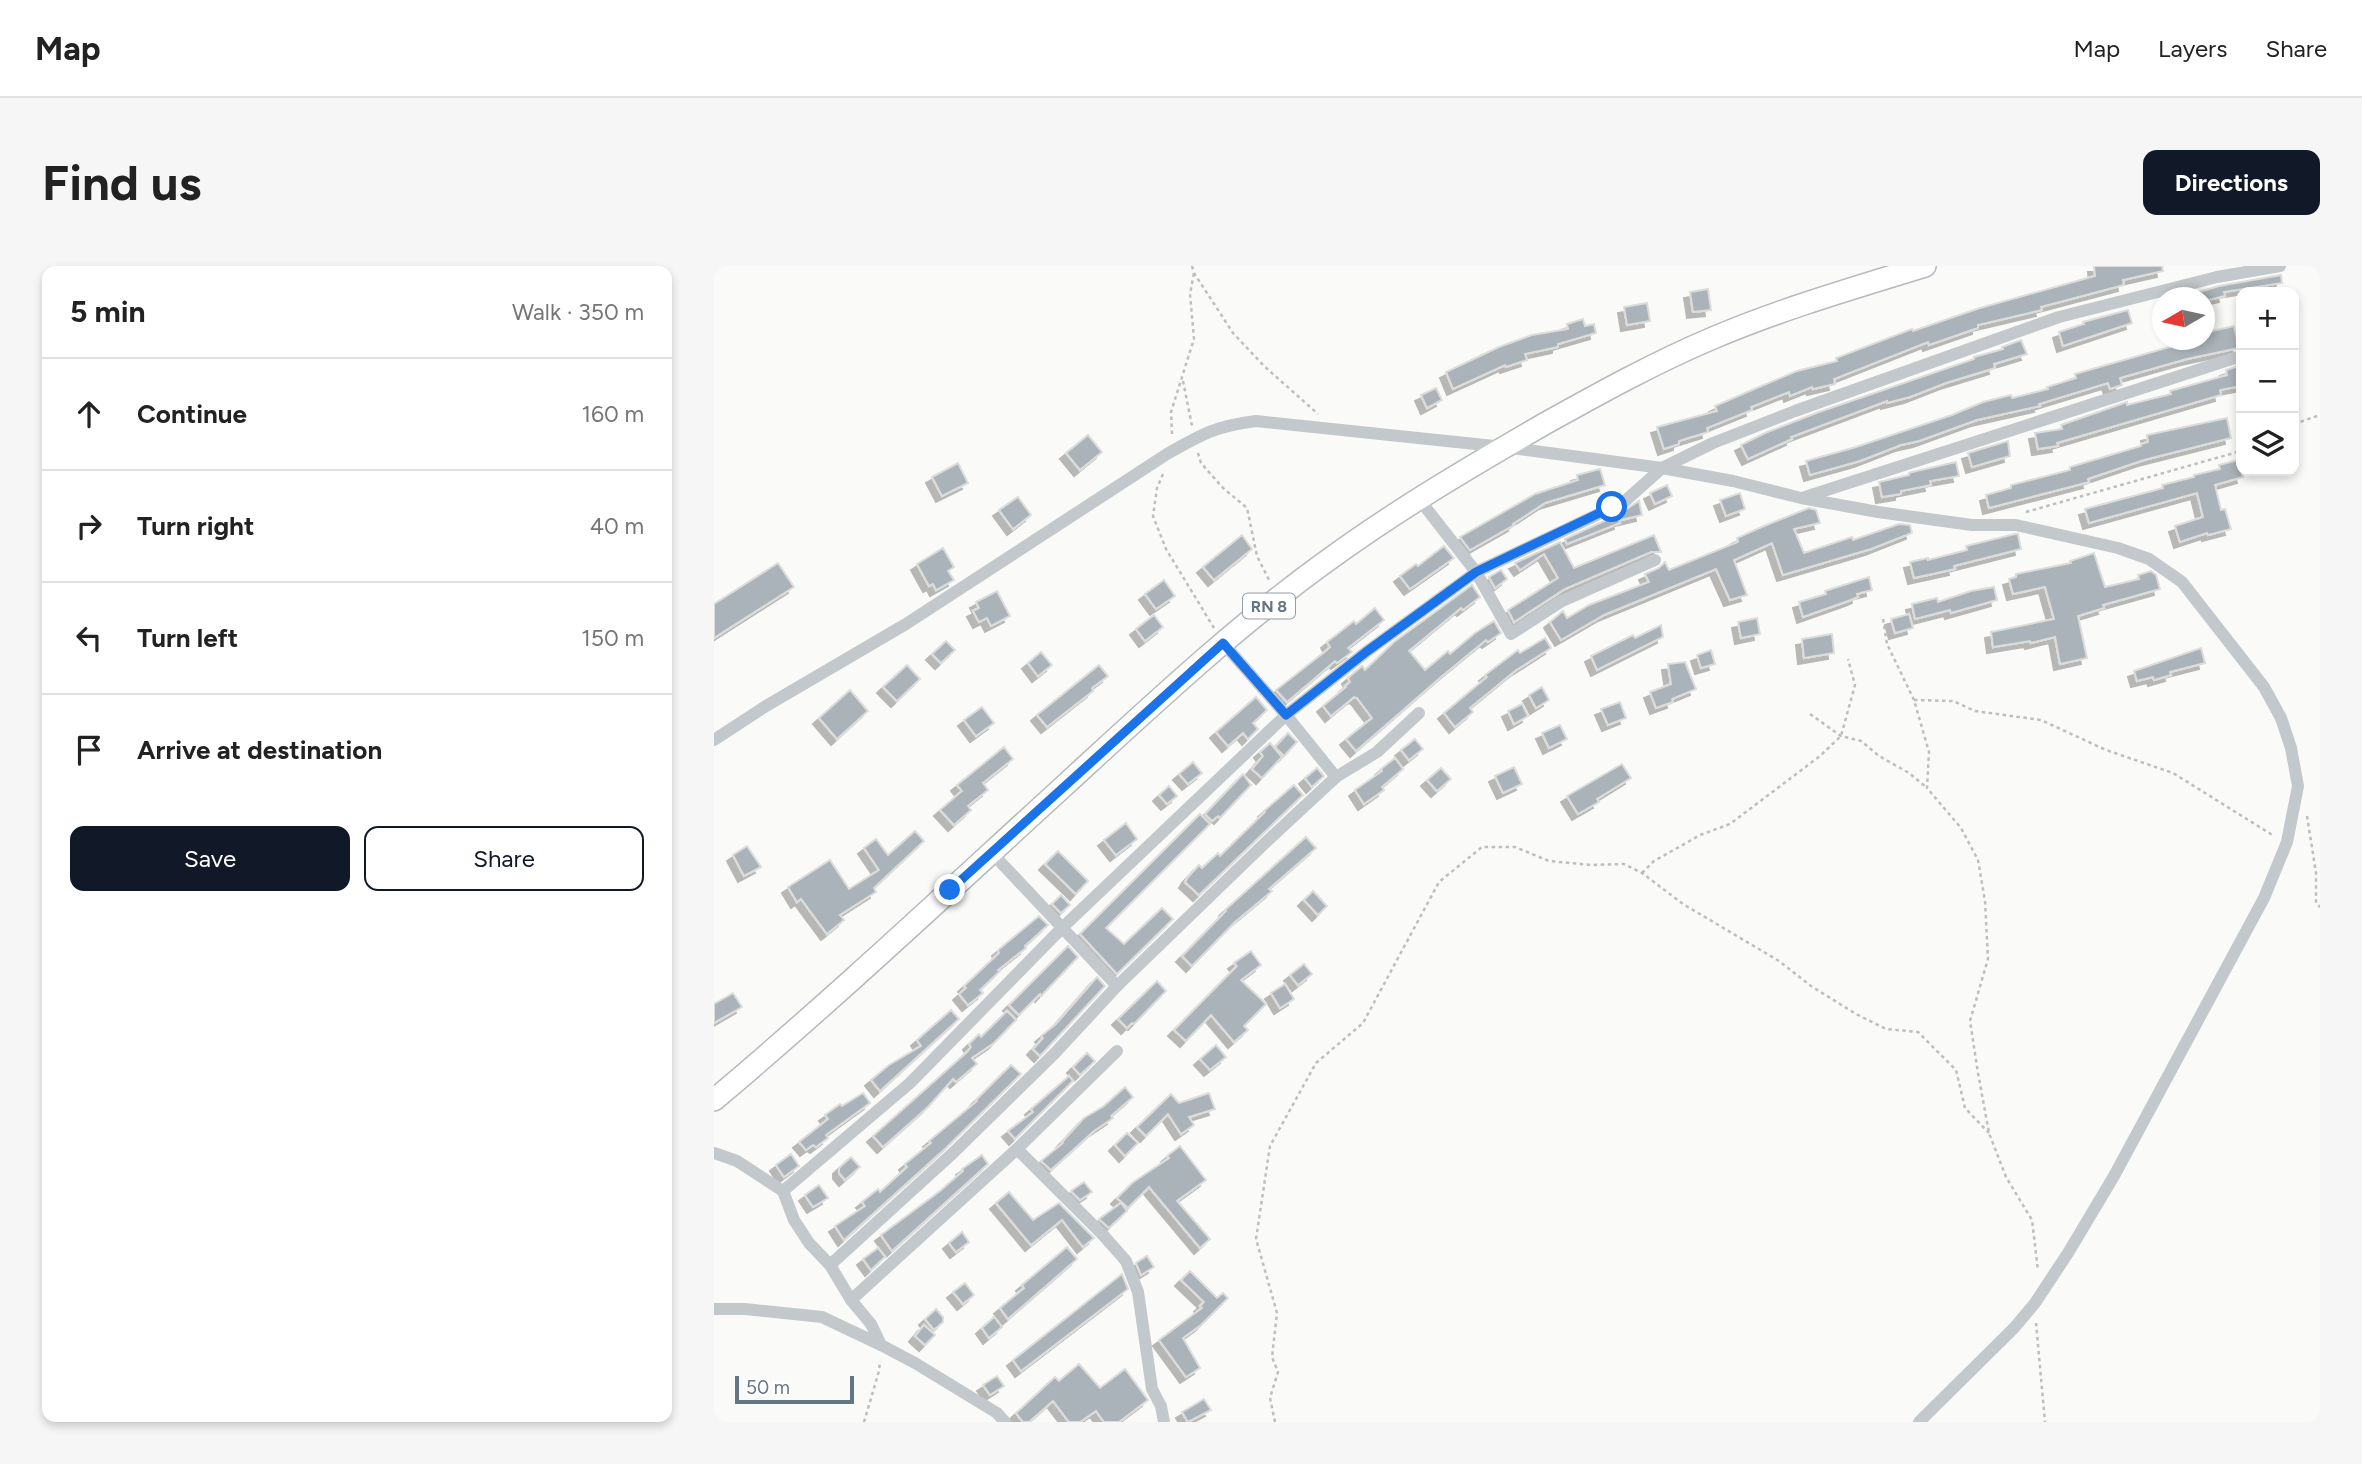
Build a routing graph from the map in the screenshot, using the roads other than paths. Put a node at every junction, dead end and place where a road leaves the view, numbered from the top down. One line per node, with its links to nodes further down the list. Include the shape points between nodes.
1 (1925, 266): 4 (main road, RN 8, via 1713,338 1605,390)
2 (2280, 266): 5 (street, via 2059,317 1795,411)
3 (2236, 358): 6 (street)
4 (1504, 447): 5 (street); 7 (main road, RN 8); 13 (street, via 1256,421 1224,425 1194,437 906,624)
5 (1662, 468): 6 (street); 9 (street, via 1624,502)
6 (1801, 498): 29 (street, via 1972,525 2016,525 2149,559 2182,582 2264,687 2281,718 2298,786 2287,842 2264,898 2114,1176 2035,1303)
7 (1419, 499): 9 (street); 10 (main road, RN 8, via 1331,558)
8 (1656, 560): 9 (street, via 1562,601 1511,634)
9 (1476, 572): 12 (street)
10 (1223, 643): 12 (street); 15 (main road, RN 8)
11 (1419, 713): 14 (street, via 1377,752)
12 (1286, 715): 14 (street); 16 (street)
13 (714, 740)
14 (1336, 777): 17 (street)
15 (991, 852): 16 (street); 19 (main road, RN 8)
16 (1063, 927): 17 (street); 22 (street, via 910,1083)
17 (1117, 986): 23 (street, via 953,1153)
18 (1118, 1051): 20 (street)
19 (714, 1100)
20 (1017, 1149): 24 (street); 28 (street, via 1126,1261 1138,1292 1152,1389)
21 (714, 1153): 22 (street, via 737,1161)
22 (783, 1191): 23 (street, via 794,1220)
23 (830, 1265): 24 (street)
24 (851, 1300): 26 (street)
25 (714, 1309): 26 (street, via 822,1317)
26 (881, 1345): 27 (street)
27 (1006, 1422)
28 (1164, 1422)
29 (1919, 1422)

